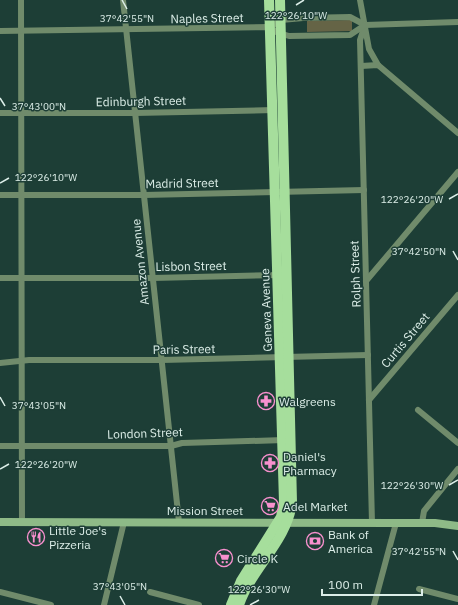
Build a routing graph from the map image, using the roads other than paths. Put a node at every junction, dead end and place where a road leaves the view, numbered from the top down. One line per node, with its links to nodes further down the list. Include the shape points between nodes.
1 (21, 0): 12 (street)
2 (123, 0): 10 (street, Amazon Avenue)
3 (269, 0): 9 (main road, Geneva Avenue)
4 (280, 0): 6 (main road, Geneva Avenue)
5 (360, 0): 8 (street, Rolph Street)
6 (281, 20): 8 (street, via 350,18); 9 (street); 13 (main road, Geneva Avenue)
7 (458, 22): 8 (street)
8 (365, 25): 13 (street, via 350,35); 14 (street, Rolph Street, via 369,49); 15 (street, Rolph Street, via 360,40)
9 (270, 27): 10 (street, Naples Street); 13 (street); 16 (main road, Geneva Avenue)
10 (126, 30): 12 (street, Naples Street); 19 (street, Amazon Avenue)
11 (0, 31): 12 (street, Naples Street)
12 (21, 31): 18 (street)
13 (281, 34): 16 (main road, Geneva Avenue)
14 (378, 65): 15 (street); 20 (street)
15 (361, 66): 22 (street, Rolph Street)
16 (278, 110): 19 (street, Edinburgh Street); 23 (main road, Geneva Avenue)
17 (0, 113): 18 (street, Edinburgh Street)
18 (21, 113): 19 (street, Edinburgh Street); 25 (street)
19 (135, 113): 26 (street, Amazon Avenue)
20 (458, 133)
21 (458, 172): 31 (street)
22 (364, 190): 23 (street, Madrid Street); 31 (street, Rolph Street)
23 (280, 192): 26 (street, Madrid Street); 27 (main road, Geneva Avenue)
24 (0, 195): 25 (street, Madrid Street)
25 (21, 195): 26 (street, Madrid Street); 29 (street)
26 (144, 195): 30 (street, Amazon Avenue)
27 (282, 275): 30 (street, Lisbon Street); 34 (main road, Geneva Avenue)
28 (0, 278): 29 (street, Lisbon Street)
29 (21, 278): 30 (street, Lisbon Street); 35 (street)
30 (153, 278): 36 (street, Amazon Avenue)
31 (366, 280): 33 (street, Rolph Street)
32 (458, 295): 38 (street, Curtis Street)
33 (368, 355): 34 (street, Paris Street); 38 (street, Rolph Street)
34 (285, 357): 36 (street, Paris Street); 40 (main road, Geneva Avenue)
35 (20, 360): 36 (street, Paris Street); 37 (street, Paris Street, via 14,363); 43 (street)
36 (162, 360): 44 (street, Amazon Avenue)
37 (0, 363)
38 (369, 400): 51 (street, Rolph Street)
39 (418, 410): 41 (street)
40 (287, 440): 44 (street, London Street, via 182,443); 50 (main road, Geneva Avenue)
41 (458, 443)
42 (0, 446): 43 (street, London Street)
43 (21, 446): 44 (street, London Street); 47 (street)
44 (171, 446): 49 (street, Amazon Avenue)
45 (458, 469): 53 (street, via 424,511)
46 (0, 522): 47 (main road, Mission Street)
47 (22, 522): 48 (main road, Mission Street)
48 (124, 522): 49 (main road, Mission Street); 60 (street)
49 (179, 522): 50 (main road, Mission Street)
50 (283, 523): 51 (main road, Mission Street); 62 (main road, Geneva Avenue, via 241,581); 63 (main road, Geneva Avenue, via 249,583)
51 (372, 523): 52 (main road, Mission Street)
52 (396, 523): 53 (main road, Mission Street); 64 (street)
53 (422, 523): 54 (main road, Mission Street)
54 (458, 526)
55 (419, 589): 58 (street)
56 (0, 592): 59 (street)
57 (150, 592): 61 (street)
58 (458, 599)
59 (51, 605)
60 (104, 605)
61 (200, 605)
62 (230, 605)
63 (240, 605)
64 (374, 605)

